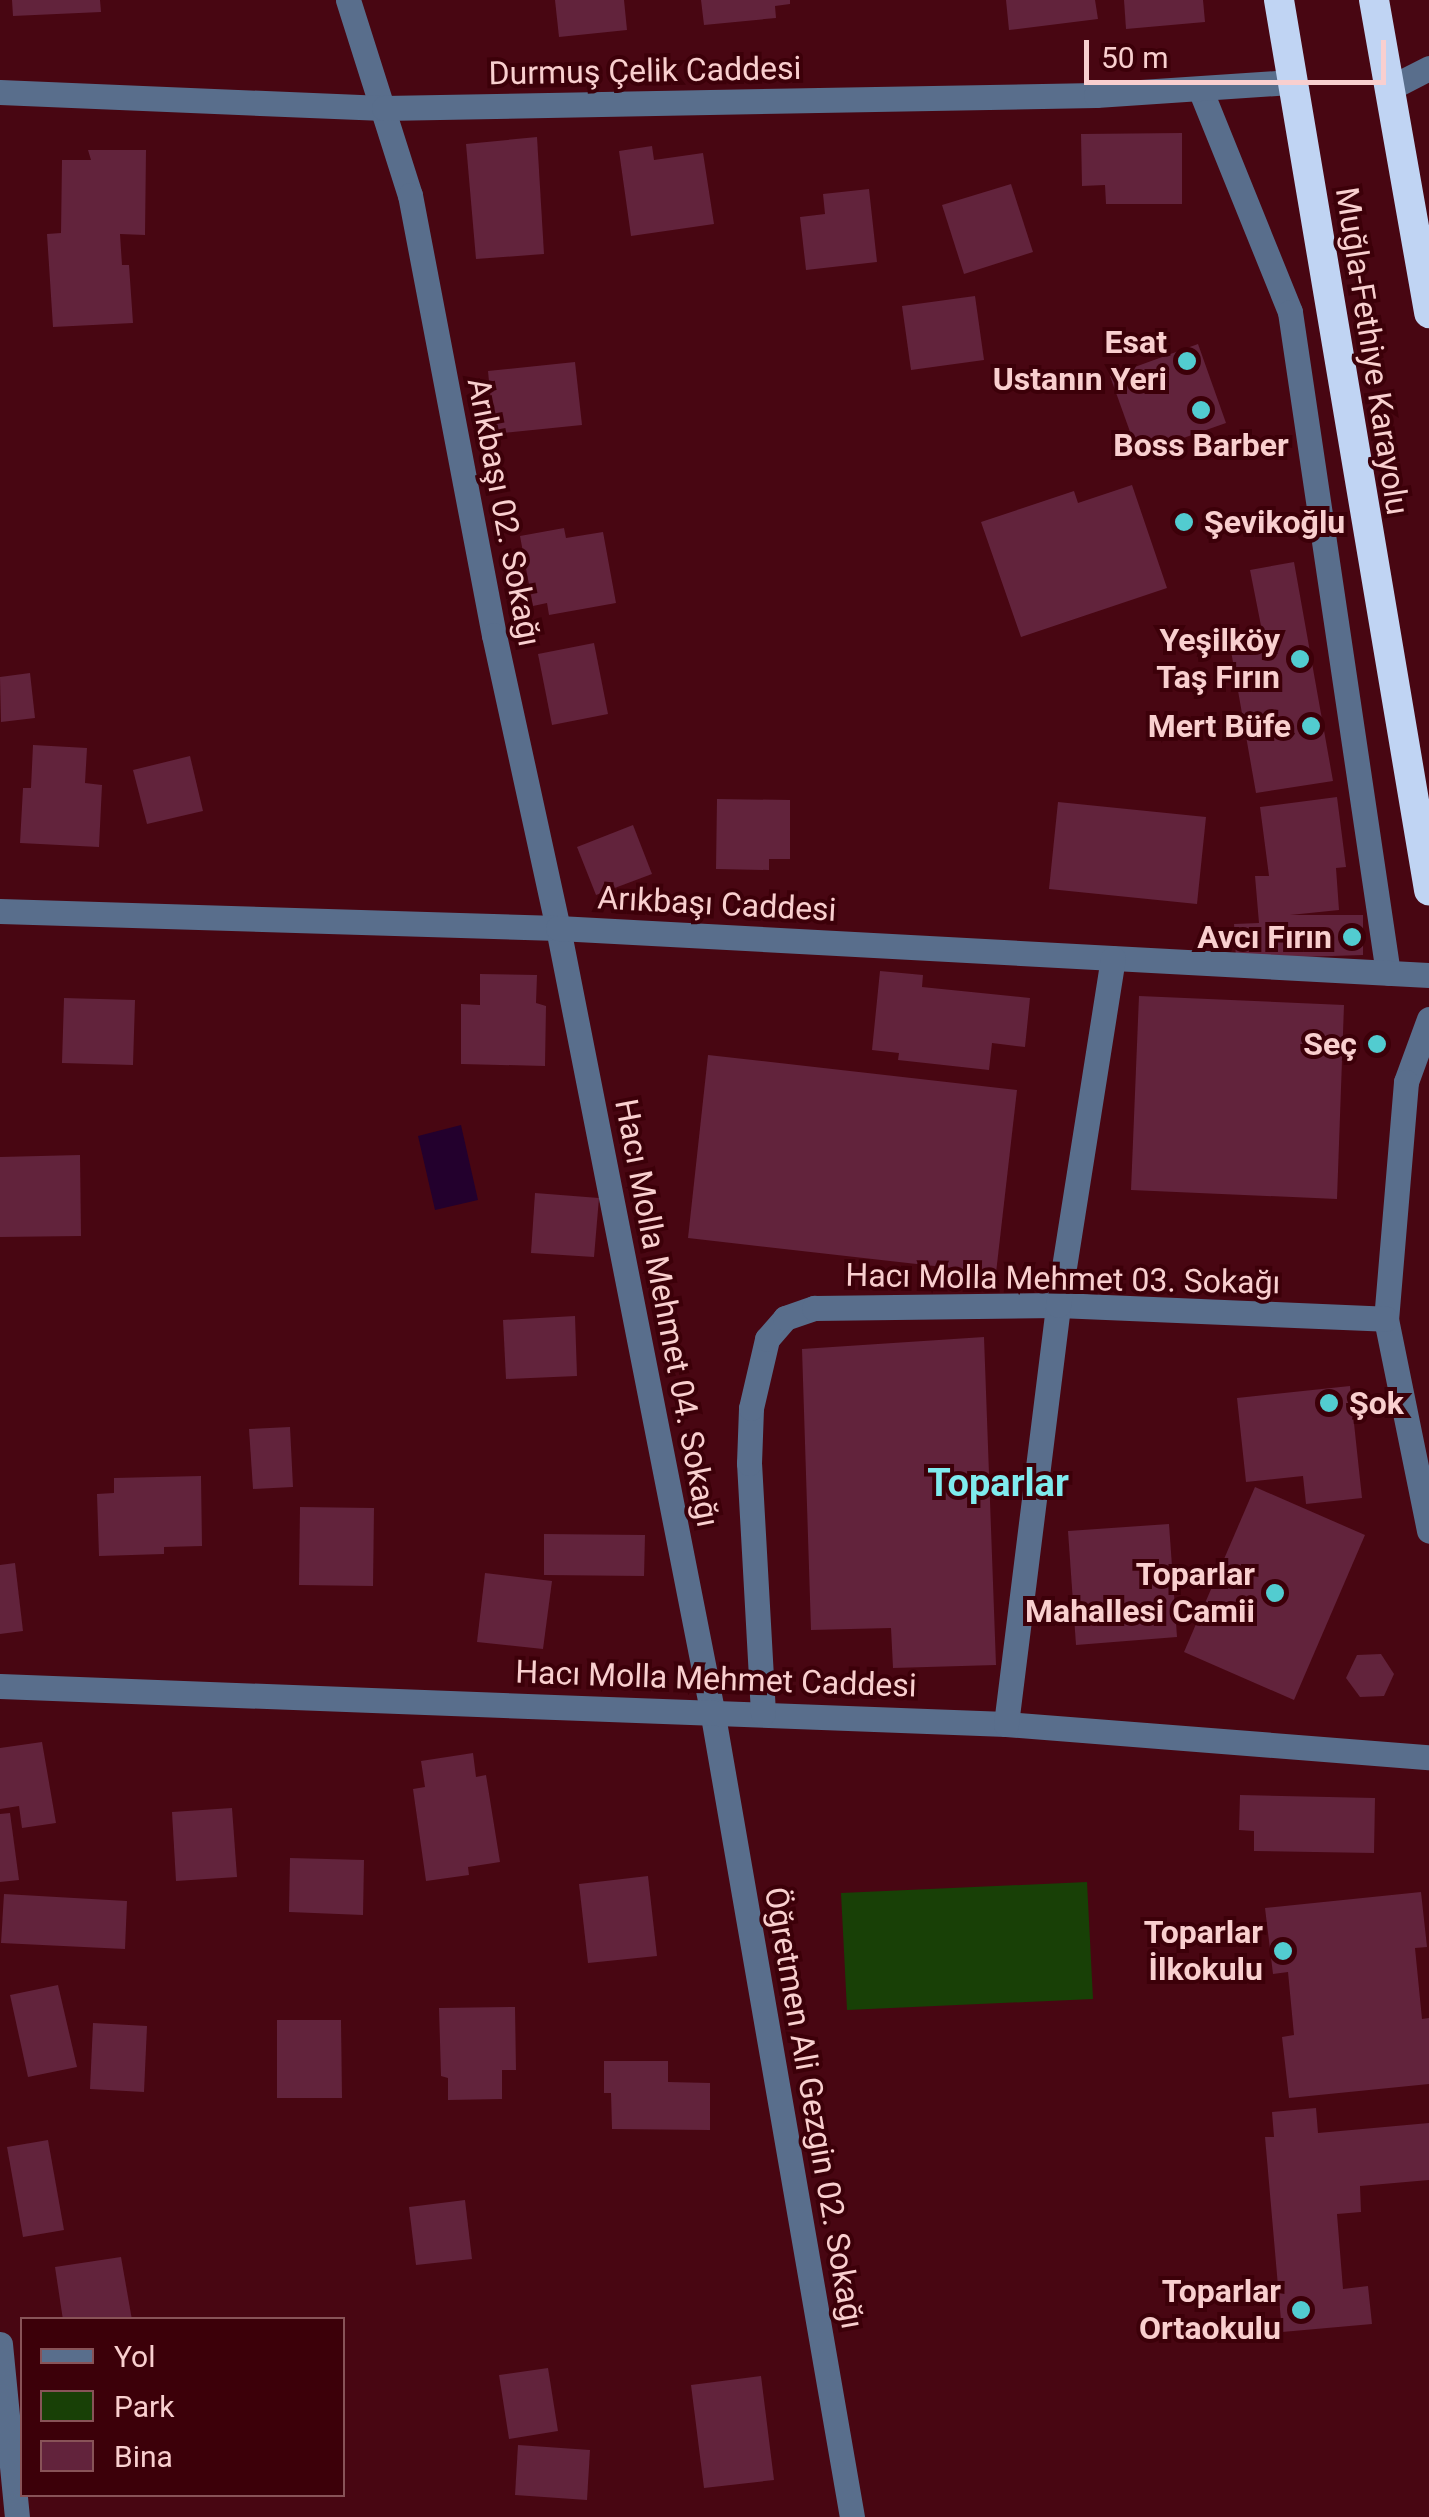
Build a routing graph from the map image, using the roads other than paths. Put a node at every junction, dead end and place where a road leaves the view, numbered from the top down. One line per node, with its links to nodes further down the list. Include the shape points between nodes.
1 (348, 0): 9 (street, Arıkbaşı 02. Sokağı)
2 (1279, 0): 5 (highway, Muğla-Fethiye Karayolu)
3 (1374, 0): 7 (highway, Muğla-Fethiye Karayolu)
4 (1429, 68): 7 (street)
5 (1291, 82): 6 (street, Durmuş Çelik Caddesi); 11 (highway, Muğla-Fethiye Karayolu)
6 (1200, 89): 9 (street, Durmuş Çelik Caddesi); 15 (street, via 1290,312)
7 (1388, 89): 10 (highway, Muğla-Fethiye Karayolu)
8 (0, 92): 9 (street, Durmuş Çelik Caddesi)
9 (384, 108): 13 (street, Arıkbaşı 02. Sokağı, via 425,266 494,635)
10 (1429, 313)
11 (1429, 890)
12 (0, 910): 13 (street, Arıkbaşı Caddesi)
13 (558, 928): 14 (street, Arıkbaşı Caddesi); 22 (street, Hacı Molla Mehmet 04. Sokağı)
14 (1113, 958): 15 (street, Arıkbaşı Caddesi); 18 (street)
15 (1388, 973): 16 (street, Arıkbaşı Caddesi)
16 (1429, 975)
17 (1429, 1018): 19 (street, via 1406,1082)
18 (1058, 1305): 19 (street, Hacı Molla Mehmet 03. Sokağı); 23 (street, Hacı Molla Mehmet 03. Sokağı, via 814,1308 785,1318 767,1340 751,1408 750,1463); 24 (street)
19 (1386, 1319): 20 (street)
20 (1429, 1530)
21 (0, 1686): 22 (street, Hacı Molla Mehmet Caddesi)
22 (712, 1710): 23 (street, Hacı Molla Mehmet Caddesi); 28 (street, Öğretmen Ali Gezgin 02. Sokağı)
23 (763, 1712): 24 (street, Hacı Molla Mehmet Caddesi)
24 (1006, 1724): 25 (street, Hacı Molla Mehmet Caddesi)
25 (1429, 1757)
26 (0, 2344): 27 (street)
27 (17, 2517)
28 (852, 2517)

